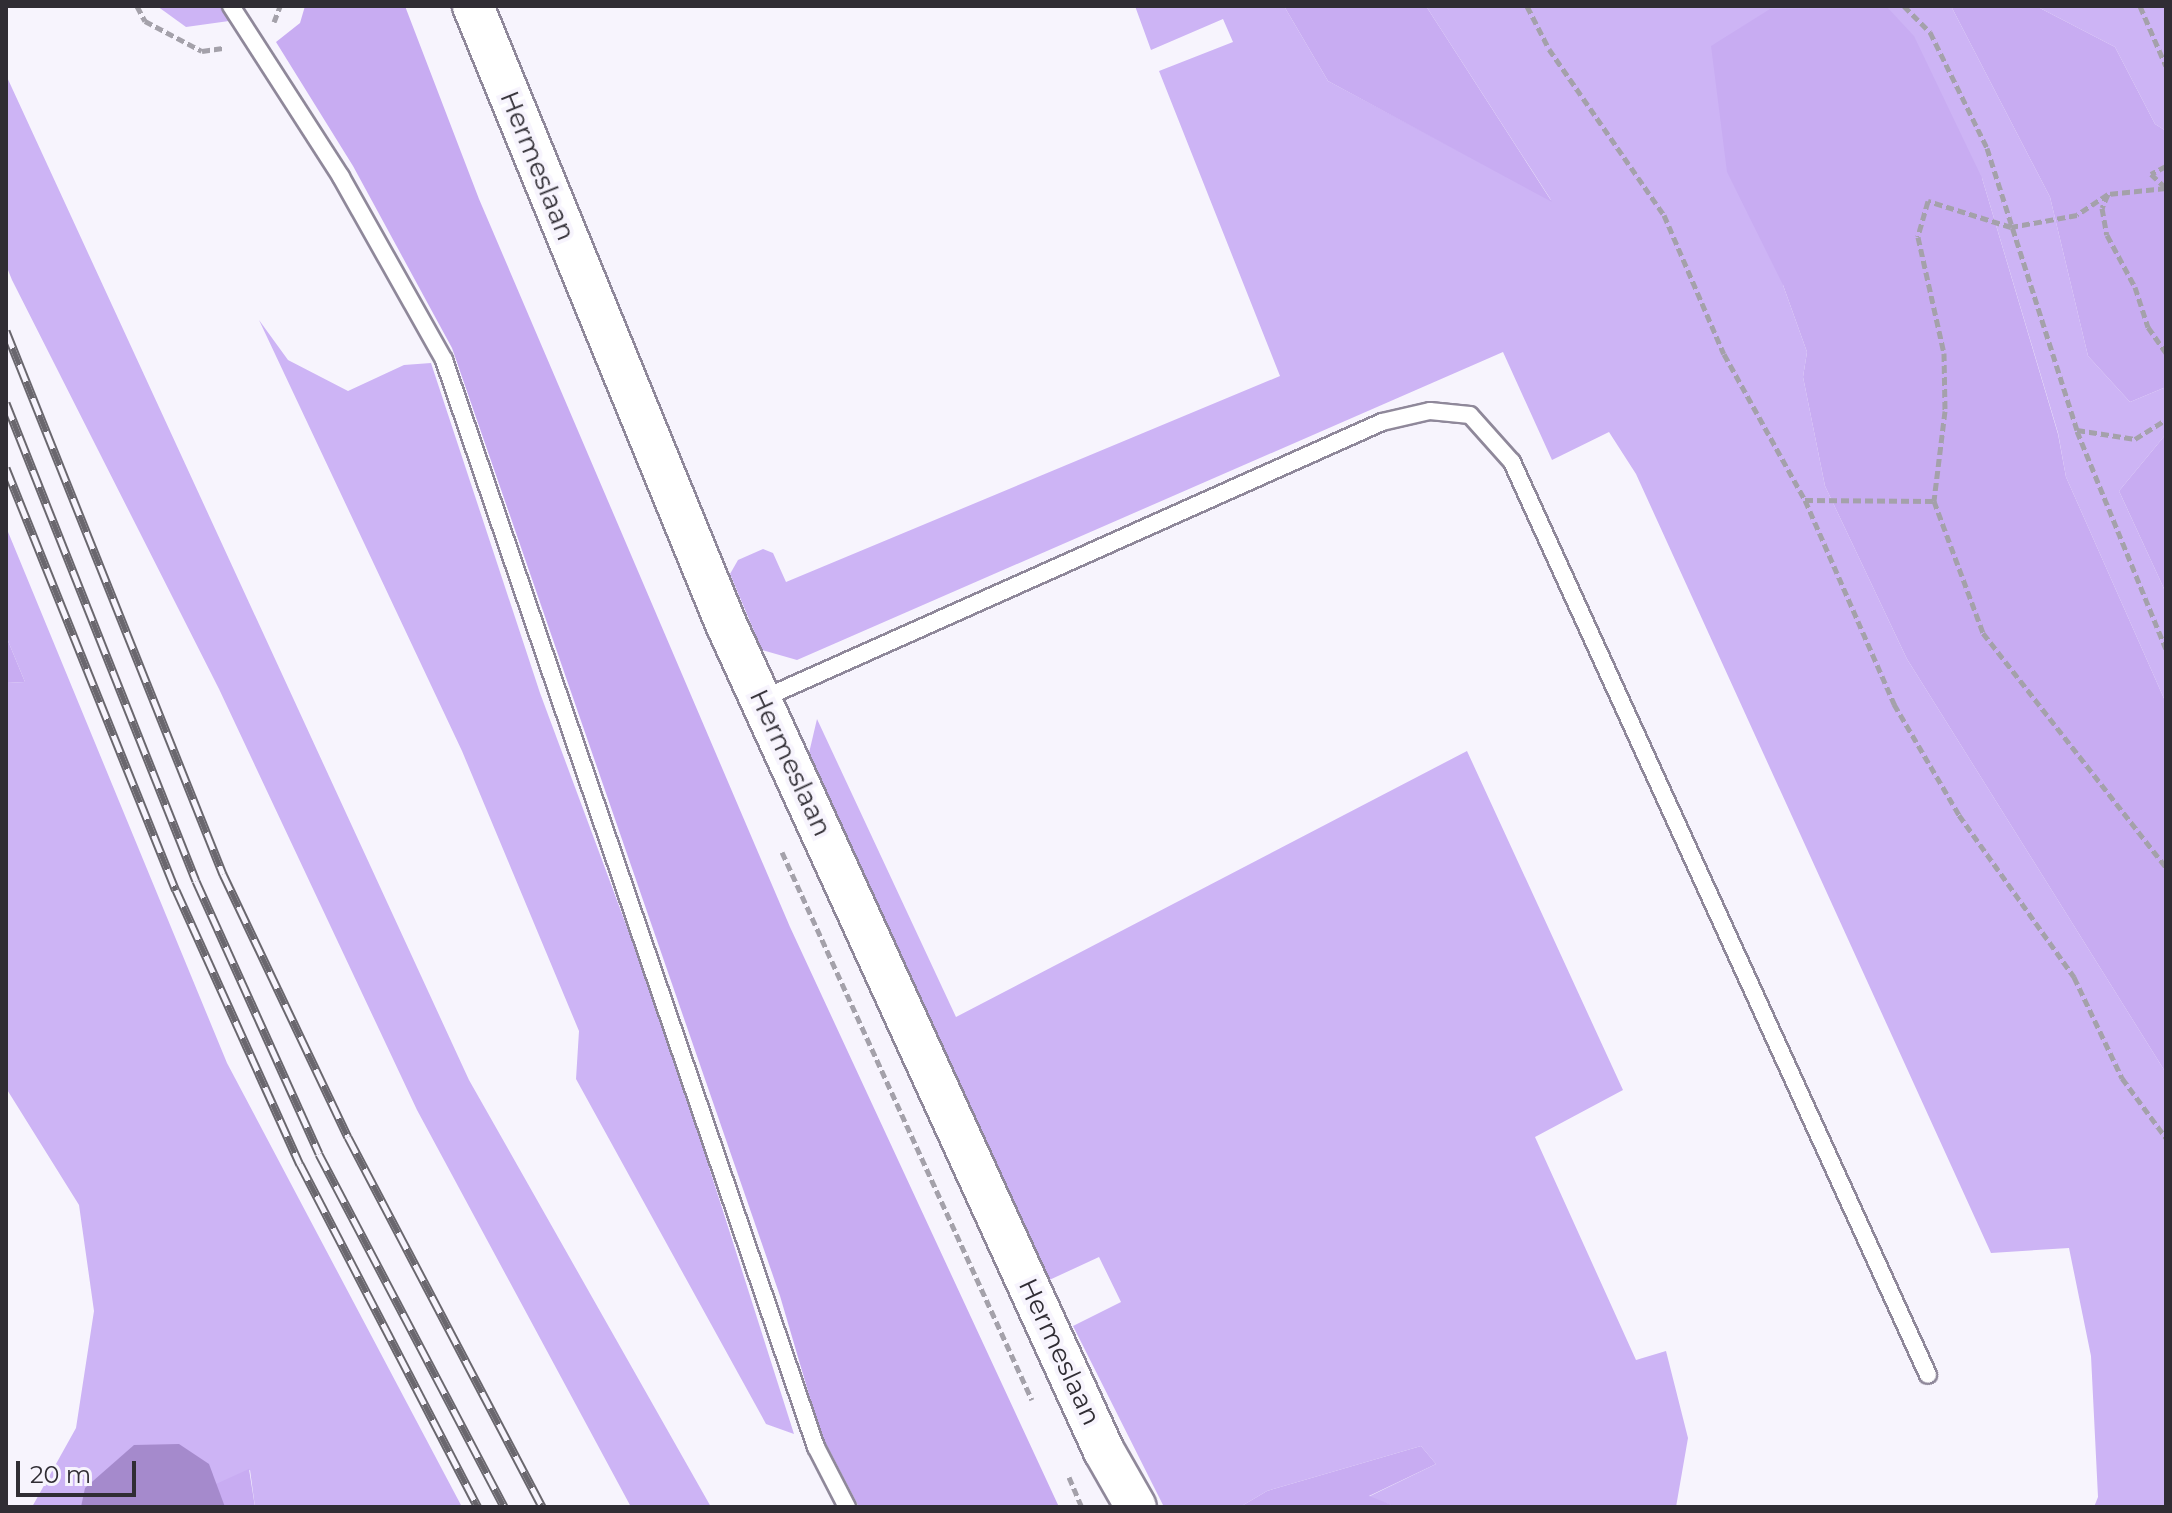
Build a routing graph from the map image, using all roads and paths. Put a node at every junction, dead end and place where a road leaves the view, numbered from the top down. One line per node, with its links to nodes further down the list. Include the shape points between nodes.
1 (137, 6): 8 (path, via 145,21 202,51)
2 (231, 6): 8 (lane)
3 (280, 6): 8 (path, via 276,21)
4 (473, 6): 20 (street, Hermeslaan)
5 (1527, 6): 17 (path, via 1549,49 1664,215 1724,354)
6 (1904, 6): 13 (path, via 1930,32 1987,148)
7 (2140, 6): 9 (path)
8 (251, 38): 24 (lane, via 341,177 444,360 816,1447)
9 (2166, 66)
10 (2166, 166): 11 (path, via 2151,174)
11 (2166, 188): 12 (path)
12 (2108, 194): 13 (path, via 2077,215); 14 (path, via 2102,208 2107,235 2135,287 2148,327)
13 (2011, 227): 16 (path); 18 (path, via 1928,201 1918,237 1944,353 1945,382)
14 (2166, 353)
15 (2166, 420): 16 (path, via 2135,439)
16 (2077, 430): 19 (path)
17 (1805, 500): 18 (path); 22 (path, via 1894,704 1959,815 2074,977 2122,1078)
18 (1934, 501): 21 (path, via 1983,633)
19 (2166, 649)
20 (761, 699): 23 (lane, via 1382,422 1430,411 1470,415 1512,462); 25 (street, Hermeslaan, via 1104,1451)
21 (2166, 867)
22 (2166, 1138)
23 (1928, 1375)
24 (847, 1507)
25 (1136, 1507)

